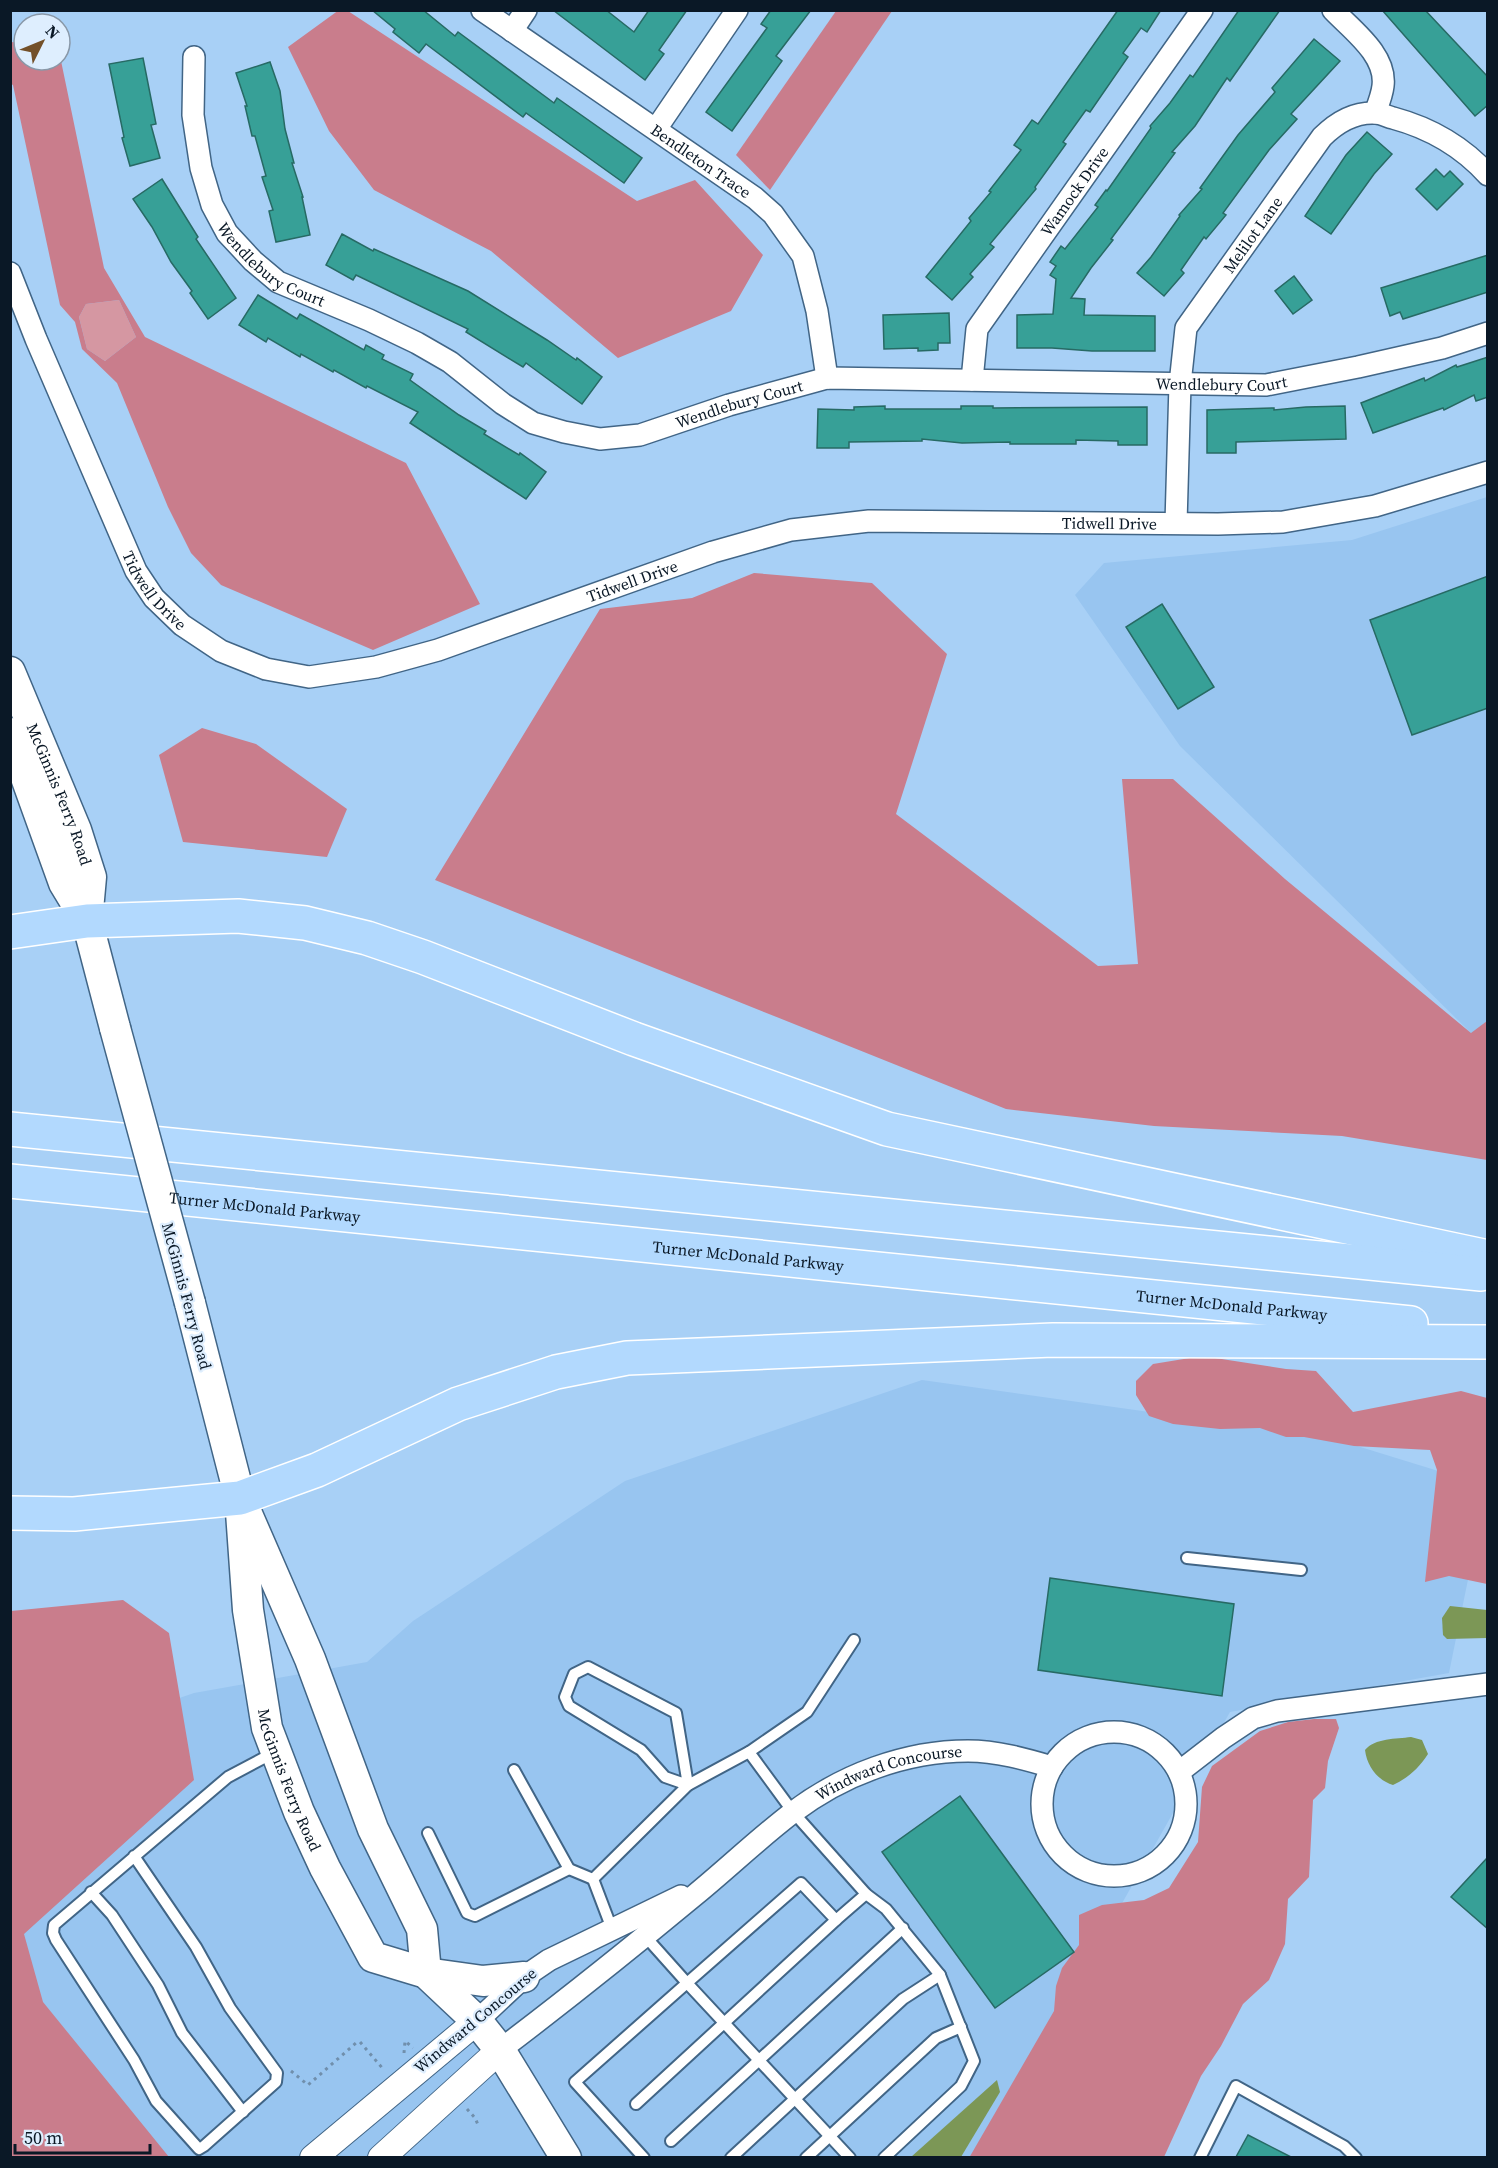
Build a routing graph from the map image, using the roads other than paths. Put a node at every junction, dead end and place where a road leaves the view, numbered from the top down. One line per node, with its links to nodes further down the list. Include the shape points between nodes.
1 (482, 10): 6 (street, Bendleton Trace)
2 (526, 10): 6 (street)
3 (736, 10): 9 (street)
4 (1202, 10): 14 (street, Wamock Drive, via 977,329)
5 (1333, 10): 8 (street, via 1374,52 1381,69 1384,85)
6 (512, 31): 9 (street, Bendleton Trace)
7 (194, 57): 13 (street, Wendlebury Court, via 192,115 201,168 212,205 233,240 278,282 417,343 532,423 600,439 640,435)
8 (1375, 113): 10 (street, via 1434,132 1474,159); 15 (street, Melilot Lane, via 1336,124 1322,137 1186,328)
9 (656, 129): 13 (street, Bendleton Trace, via 755,198 789,234 803,256 810,279)
10 (1488, 175)
11 (10, 273): 17 (street, Tidwell Drive, via 136,571 154,598 182,625 221,651 266,669 309,676 376,667 438,650 713,552 791,530 869,521)
12 (1488, 333): 15 (street, Wendlebury Court, via 1421,353 1266,385)
13 (827, 378): 14 (street, Wendlebury Court)
14 (972, 380): 15 (street, Wendlebury Court)
15 (1180, 384): 17 (street, Melilot Lane)
16 (1488, 472): 17 (street, Tidwell Drive, via 1376,506 1283,522)
17 (1176, 523)
18 (10, 672): 20 (main road, McGinnis Ferry Road, via 76,830 91,877)
19 (10, 733): 20 (main road, McGinnis Ferry Road, via 64,883)
20 (87, 921): 21 (highway); 24 (highway, via 238,915 305,923 423,957 634,1039 887,1129); 28 (main road, McGinnis Ferry Road, bridge)
21 (10, 932)
22 (10, 1129): 25 (highway)
23 (10, 1181): 26 (highway, Turner McDonald Parkway)
24 (1488, 1257)
25 (1488, 1275)
26 (1488, 1331)
27 (1488, 1342): 28 (highway, via 1053,1340 627,1358 556,1372 458,1404 317,1470)
28 (240, 1498): 29 (highway, via 74,1514); 34 (main road, McGinnis Ferry Road, via 248,1610 267,1728); 52 (main road, McGinnis Ferry Road, via 310,1659 373,1829 422,1929)
29 (10, 1513)
30 (1186, 1558): 31 (lane)
31 (1301, 1570)
32 (854, 1640): 35 (lane, via 807,1712)
33 (1488, 1684): 38 (street, via 1314,1705 1253,1718)
34 (275, 1752): 42 (lane, via 228,1777); 52 (main road, McGinnis Ferry Road, via 325,1868 373,1957)
35 (749, 1752): 39 (lane); 40 (lane)
36 (1052, 1767): 38 (street, via 1066,1750 1085,1738 1106,1732 1149,1741 1167,1754); 38 (street, via 1043,1790 1043,1815 1051,1839 1066,1858 1087,1872 1111,1877 1136,1874 1158,1862 1175,1844 1185,1821 1186,1796); 40 (street, Windward Concourse, via 1020,1757 973,1751 937,1752 848,1777)
37 (514, 1770): 43 (lane)
38 (1179, 1772)
39 (688, 1785): 39 (lane, via 676,1713 588,1667 574,1674 565,1697 569,1706 641,1750 665,1778); 45 (lane)
40 (793, 1812): 44 (street, Windward Concourse); 47 (lane)
41 (428, 1833): 43 (lane, via 467,1913 475,1916)
42 (134, 1856): 46 (lane); 63 (lane, via 196,1947 230,2008 277,2073 276,2082)
43 (569, 1869): 45 (lane)
44 (718, 1876): 50 (street, Windward Concourse); 51 (street, Windward Concourse)
45 (593, 1880): 50 (lane)
46 (92, 1892): 63 (lane, via 158,1985 182,2033); 63 (lane, via 54,1926 52,1933 156,2101 199,2149)
47 (866, 1894): 48 (lane); 49 (lane)
48 (836, 1920): 55 (lane, via 801,1882); 57 (lane)
49 (903, 1928): 53 (lane); 60 (lane)
50 (612, 1929): 54 (street, Windward Concourse)
51 (645, 1936): 55 (lane); 59 (street, Windward Concourse)
52 (426, 1973): 54 (main road, via 483,1981); 56 (main road, McGinnis Ferry Road)
53 (940, 1975): 58 (lane); 61 (lane, via 903,1999)
54 (524, 1977): 56 (street, Windward Concourse)
55 (687, 1983): 57 (lane); 69 (lane, via 574,2082)
56 (477, 2021): 59 (main road, McGinnis Ferry Road); 66 (street, Windward Concourse)
57 (725, 2024): 60 (lane); 62 (lane)
58 (961, 2027): 64 (lane, via 936,2038); 73 (lane, via 974,2061 961,2086)
59 (500, 2050): 67 (street, Windward Concourse); 68 (main road, McGinnis Ferry Road)
60 (758, 2059): 61 (lane); 65 (lane)
61 (794, 2098): 64 (lane); 70 (lane)
62 (636, 2103)
63 (243, 2112)
64 (830, 2136): 71 (lane); 72 (lane)
65 (671, 2141)
66 (313, 2157)
67 (381, 2157)
68 (566, 2157)
69 (644, 2157)
70 (731, 2157)
71 (806, 2157)
72 (850, 2157)
73 (884, 2157)
74 (1200, 2157): 75 (lane, via 1236,2085 1344,2146)
75 (1356, 2157)

